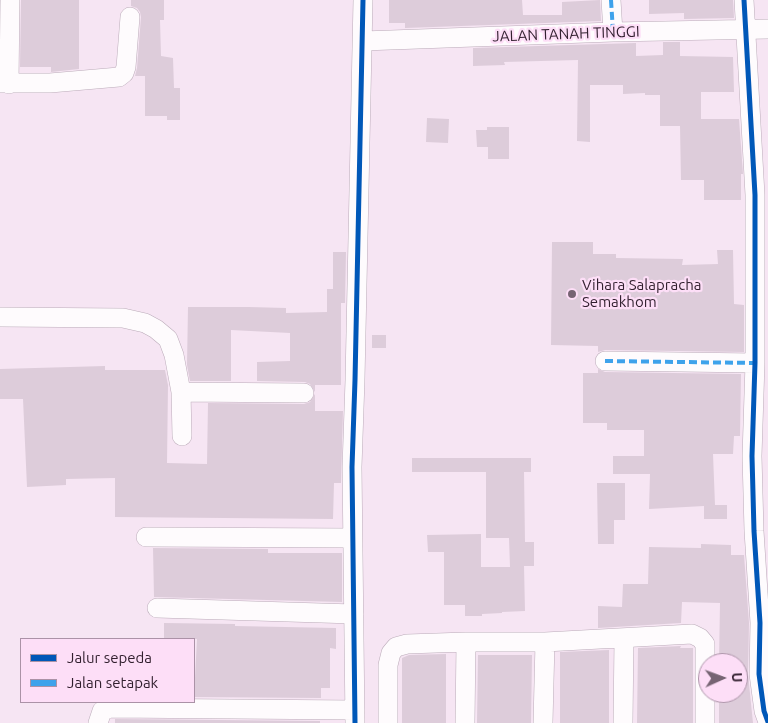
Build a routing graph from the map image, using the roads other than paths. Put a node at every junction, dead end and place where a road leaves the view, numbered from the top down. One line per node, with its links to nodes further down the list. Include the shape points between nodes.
1 (10, 0): 10 (street)
2 (363, 0): 9 (street)
3 (611, 0): 8 (street)
4 (744, 0): 7 (street)
5 (130, 17): 10 (street, via 126,67 119,77)
6 (768, 29): 7 (street, JALAN TANAH TINGGI)
7 (746, 30): 8 (street, JALAN TANAH TINGGI); 13 (street, via 755,195)
8 (612, 32): 9 (street, JALAN TANAH TINGGI)
9 (363, 40): 18 (street)
10 (5, 84)
11 (0, 317): 14 (street, via 123,318 145,323 168,339)
12 (605, 361): 13 (street)
13 (755, 363): 25 (street, via 752,456 760,622 759,674)
14 (181, 392): 15 (street); 16 (street)
15 (304, 393)
16 (182, 436)
17 (146, 537): 18 (street)
18 (352, 538): 20 (street)
19 (157, 608): 20 (street)
20 (354, 614): 24 (street)
21 (624, 638): 23 (street); 30 (street); 31 (street, via 692,634 700,638 705,644)
22 (466, 642): 23 (street); 27 (street, via 396,647 388,665); 28 (street)
23 (545, 642): 29 (street)
24 (355, 717): 26 (street, via 110,708 102,711)
25 (768, 722)
26 (98, 723)
27 (388, 723)
28 (465, 723)
29 (543, 723)
30 (623, 723)
31 (705, 723)

